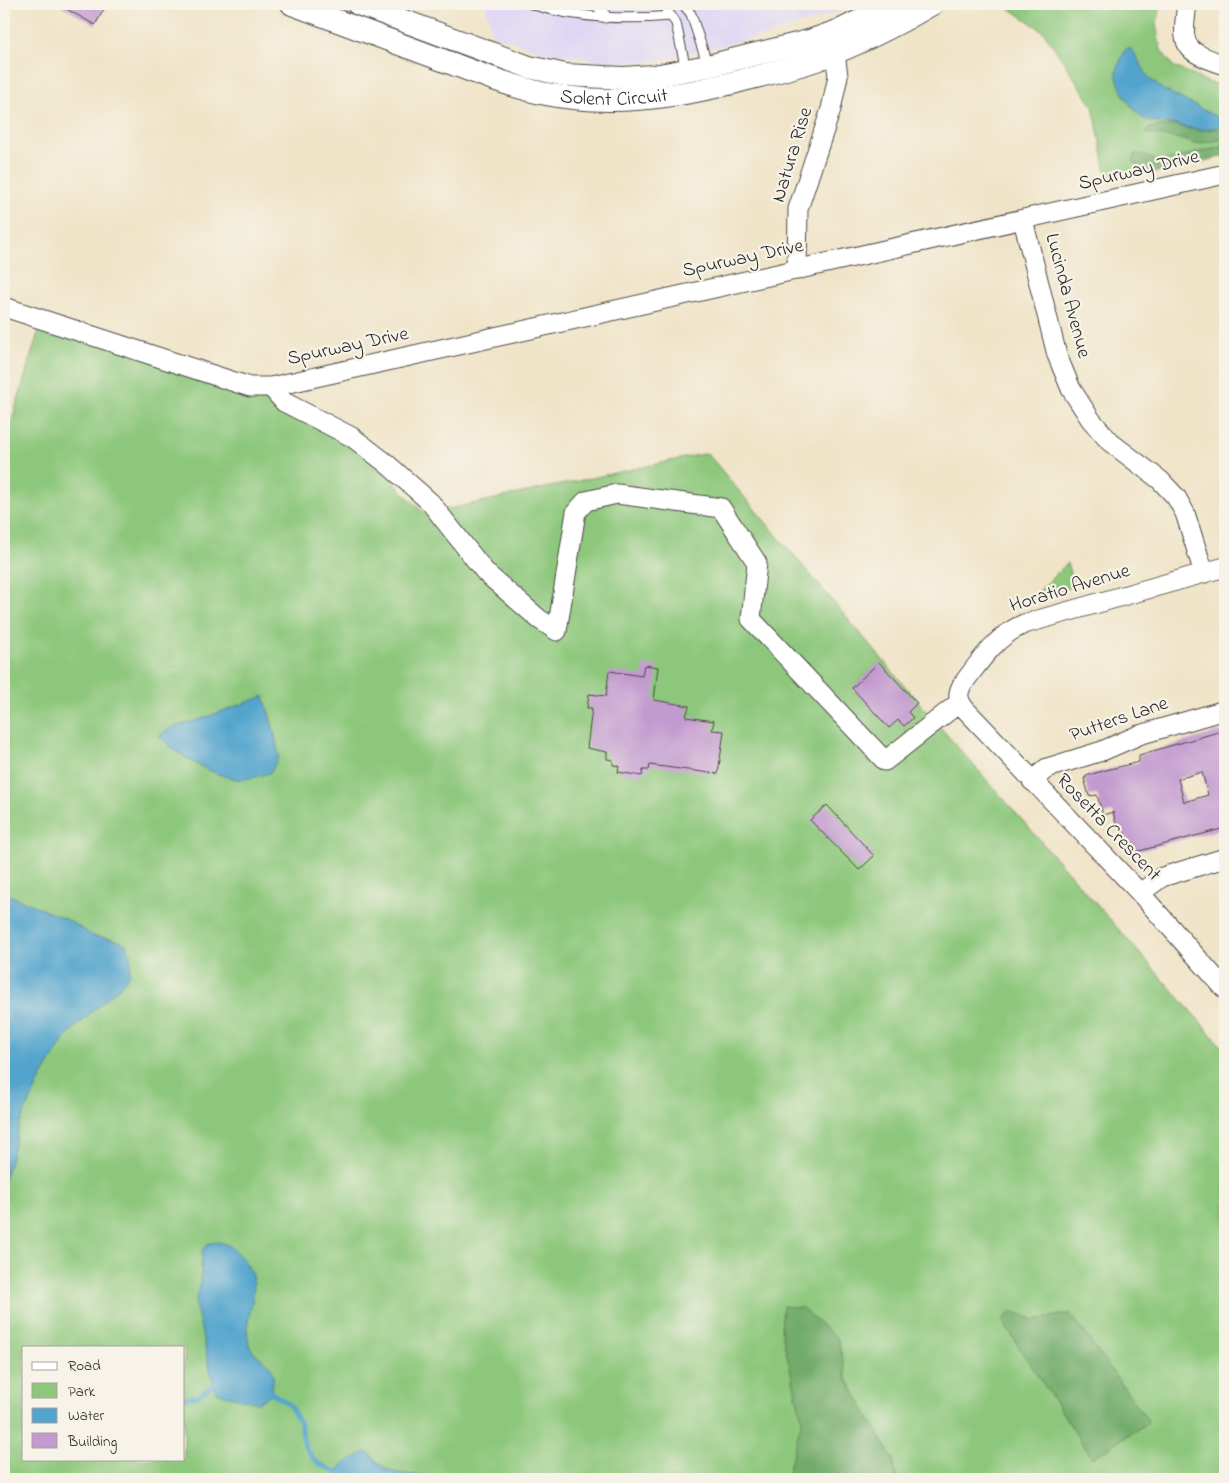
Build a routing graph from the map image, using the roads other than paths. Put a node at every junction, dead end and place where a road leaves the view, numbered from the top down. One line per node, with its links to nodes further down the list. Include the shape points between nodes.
1 (292, 4): 12 (street, Solent Circuit, via 497,80 541,93 585,99 644,99 676,95 790,68)
2 (358, 4): 15 (street, Solent Circuit, via 502,58 547,71 623,78)
3 (531, 4): 11 (lane)
4 (592, 4): 11 (lane, via 604,11)
5 (662, 4): 10 (lane)
6 (683, 4): 14 (lane, via 691,14)
7 (894, 4): 14 (street, Solent Circuit, via 809,42)
8 (932, 4): 12 (street, Solent Circuit)
9 (1187, 4): 13 (street, via 1184,24 1187,44 1193,52)
10 (671, 16): 11 (lane); 15 (lane, via 679,33)
11 (606, 18)
12 (835, 53): 18 (street, Natura Rise, via 838,76 831,109 798,208)
13 (1225, 65)
14 (708, 66): 15 (street, Solent Circuit)
15 (686, 71)
16 (1225, 174): 17 (street, Spurway Drive)
17 (1023, 220): 18 (street, Spurway Drive); 22 (street, Lucinda Avenue, via 1056,355 1071,389 1110,442 1160,480 1176,497 1185,512)
18 (797, 270): 20 (street, Spurway Drive)
19 (4, 306): 20 (street, Spurway Drive, via 250,387)
20 (271, 387): 23 (street, Spurway Drive, via 284,402 352,437 386,463 430,502 486,573 557,631 576,512 586,501 617,494 721,508 757,563 751,619 885,761)
21 (1225, 567): 22 (street, Horatio Avenue)
22 (1204, 573): 23 (street, Horatio Avenue, via 1012,629 993,645 962,684)
23 (959, 700): 25 (street, Rosetta Crescent)
24 (1225, 710): 25 (street, Putters Lane, via 1139,735 1102,752 1047,768)
25 (1032, 781): 27 (street, Rosetta Crescent)
26 (1225, 858): 27 (street, via 1162,877)
27 (1140, 893): 28 (street, Rosetta Crescent)
28 (1225, 989)

